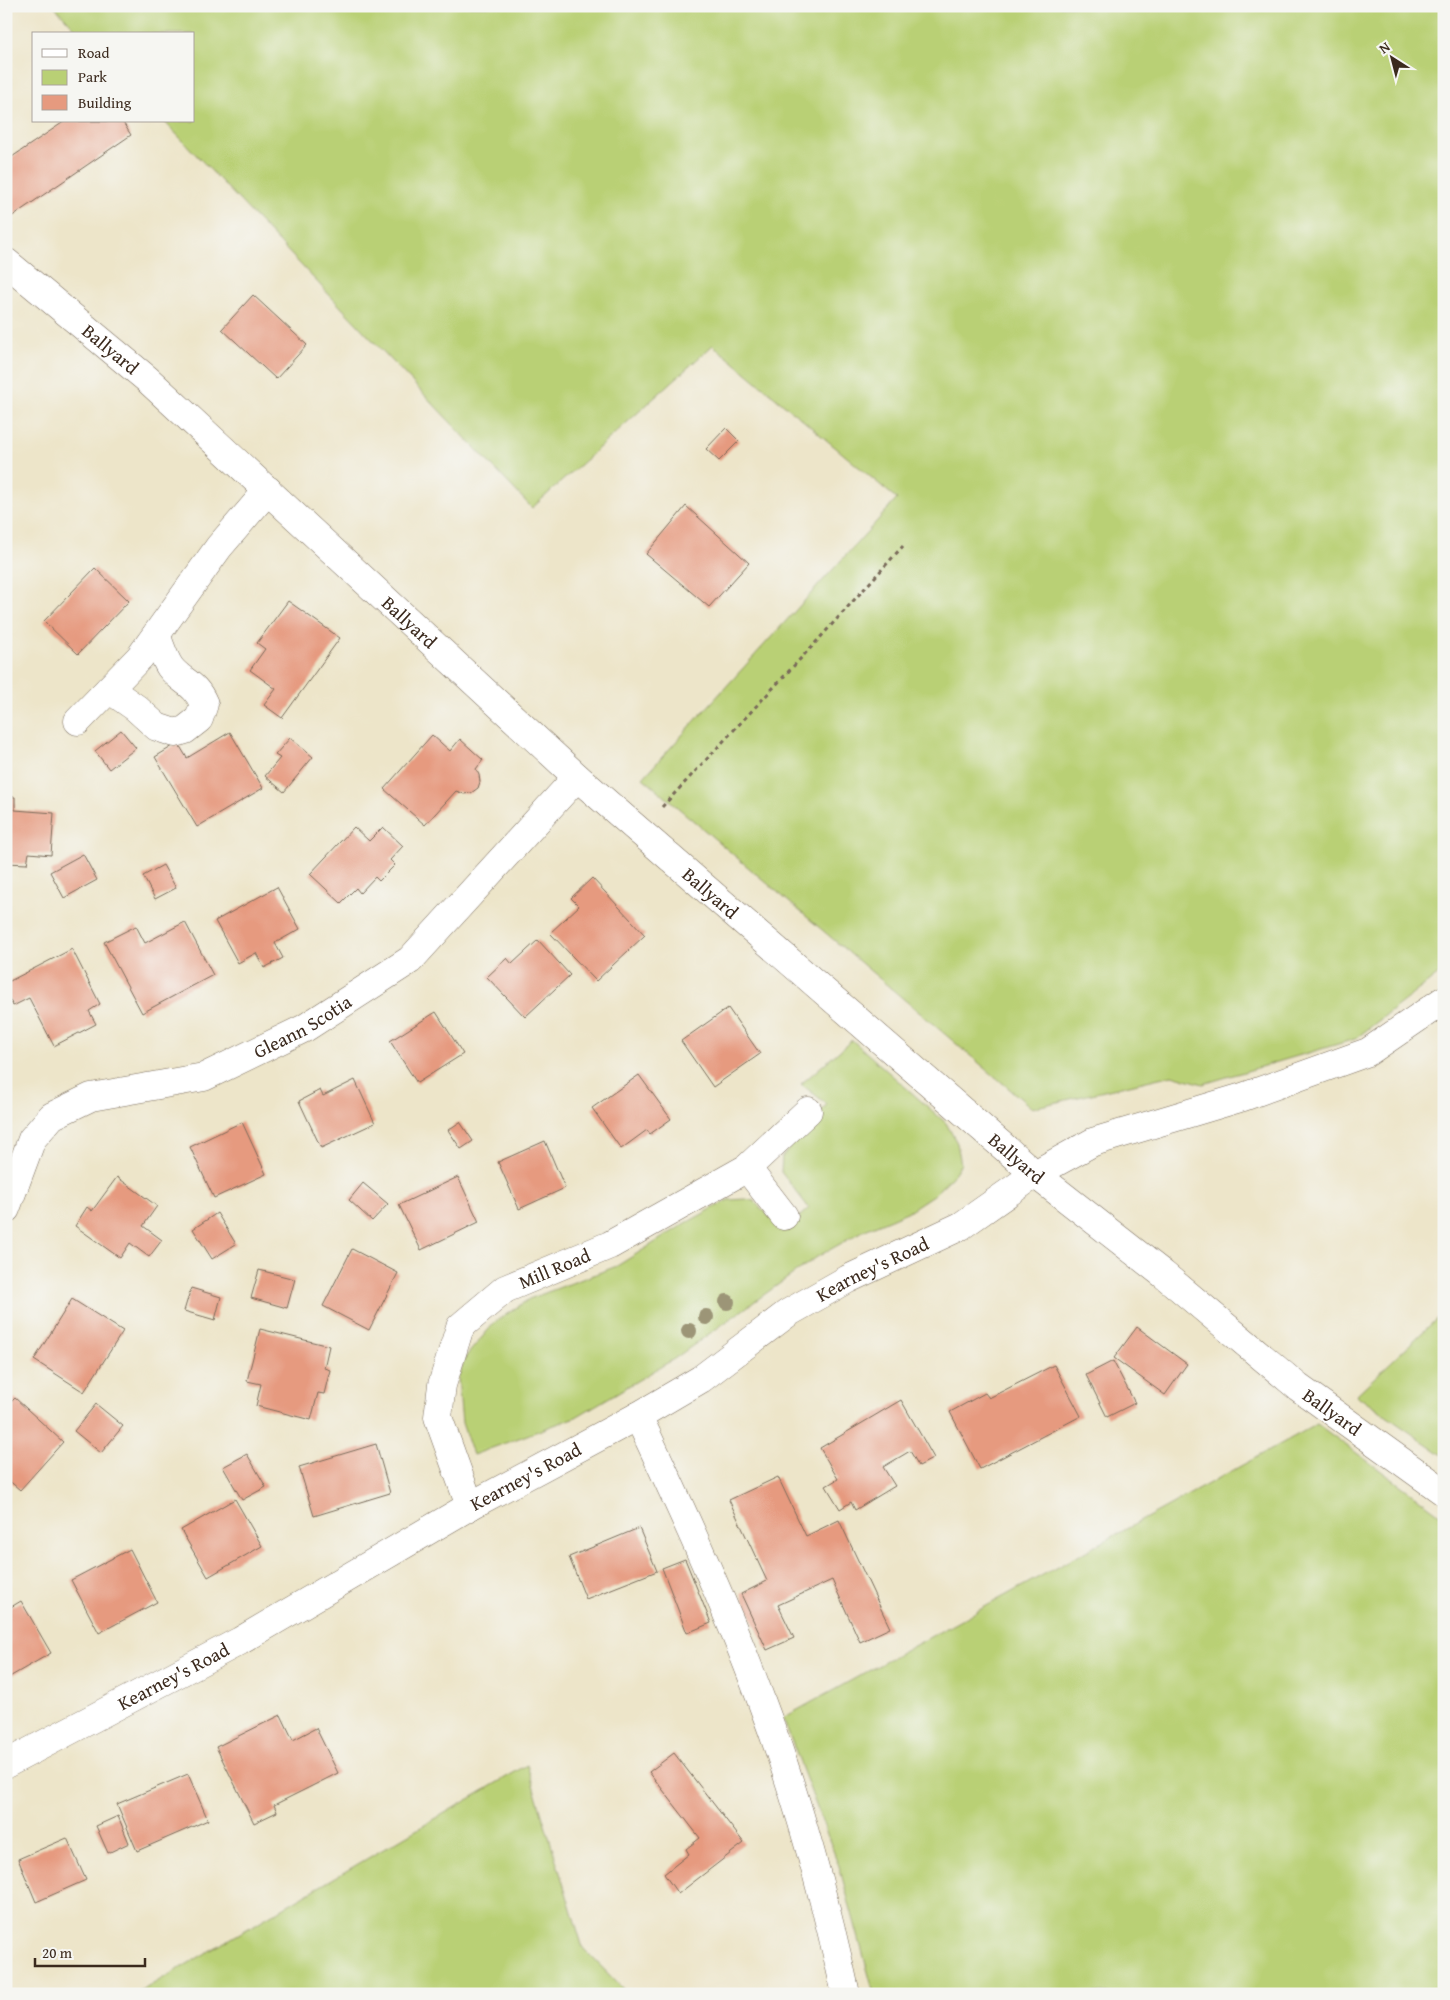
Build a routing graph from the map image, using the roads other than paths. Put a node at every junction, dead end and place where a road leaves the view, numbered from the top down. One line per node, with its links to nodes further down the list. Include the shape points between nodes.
1 (6, 262): 2 (street, Ballyard, via 147,378)
2 (268, 490): 3 (street, via 219,547); 6 (street, Ballyard)
3 (156, 634): 4 (street, via 140,657); 4 (street, via 170,667 201,696 204,704 198,719 185,730 174,733 157,728)
4 (109, 689): 5 (street)
5 (78, 721)
6 (577, 777): 10 (street, Ballyard); 11 (street, Gleann Scotia, via 410,960 305,1028 204,1077 91,1097 52,1116 32,1139)
7 (1444, 1000): 10 (street, Kearney's Road, via 1368,1052 1243,1097 1093,1142)
8 (808, 1112): 9 (street, Mill Road)
9 (747, 1168): 12 (street); 15 (street, Mill Road, via 610,1245 505,1289 460,1327 442,1385 438,1417)
10 (1035, 1174): 13 (street, Kearney's Road, via 961,1226 848,1279 788,1314 701,1379); 14 (street, Ballyard, via 1162,1274 1298,1388)
11 (6, 1209)
12 (784, 1216)
13 (638, 1416): 15 (street, Kearney's Road); 17 (street, via 710,1571 761,1700 791,1786)
14 (1444, 1492)
15 (470, 1506): 16 (street, Kearney's Road, via 240,1641)
16 (6, 1764)
17 (846, 1994)

